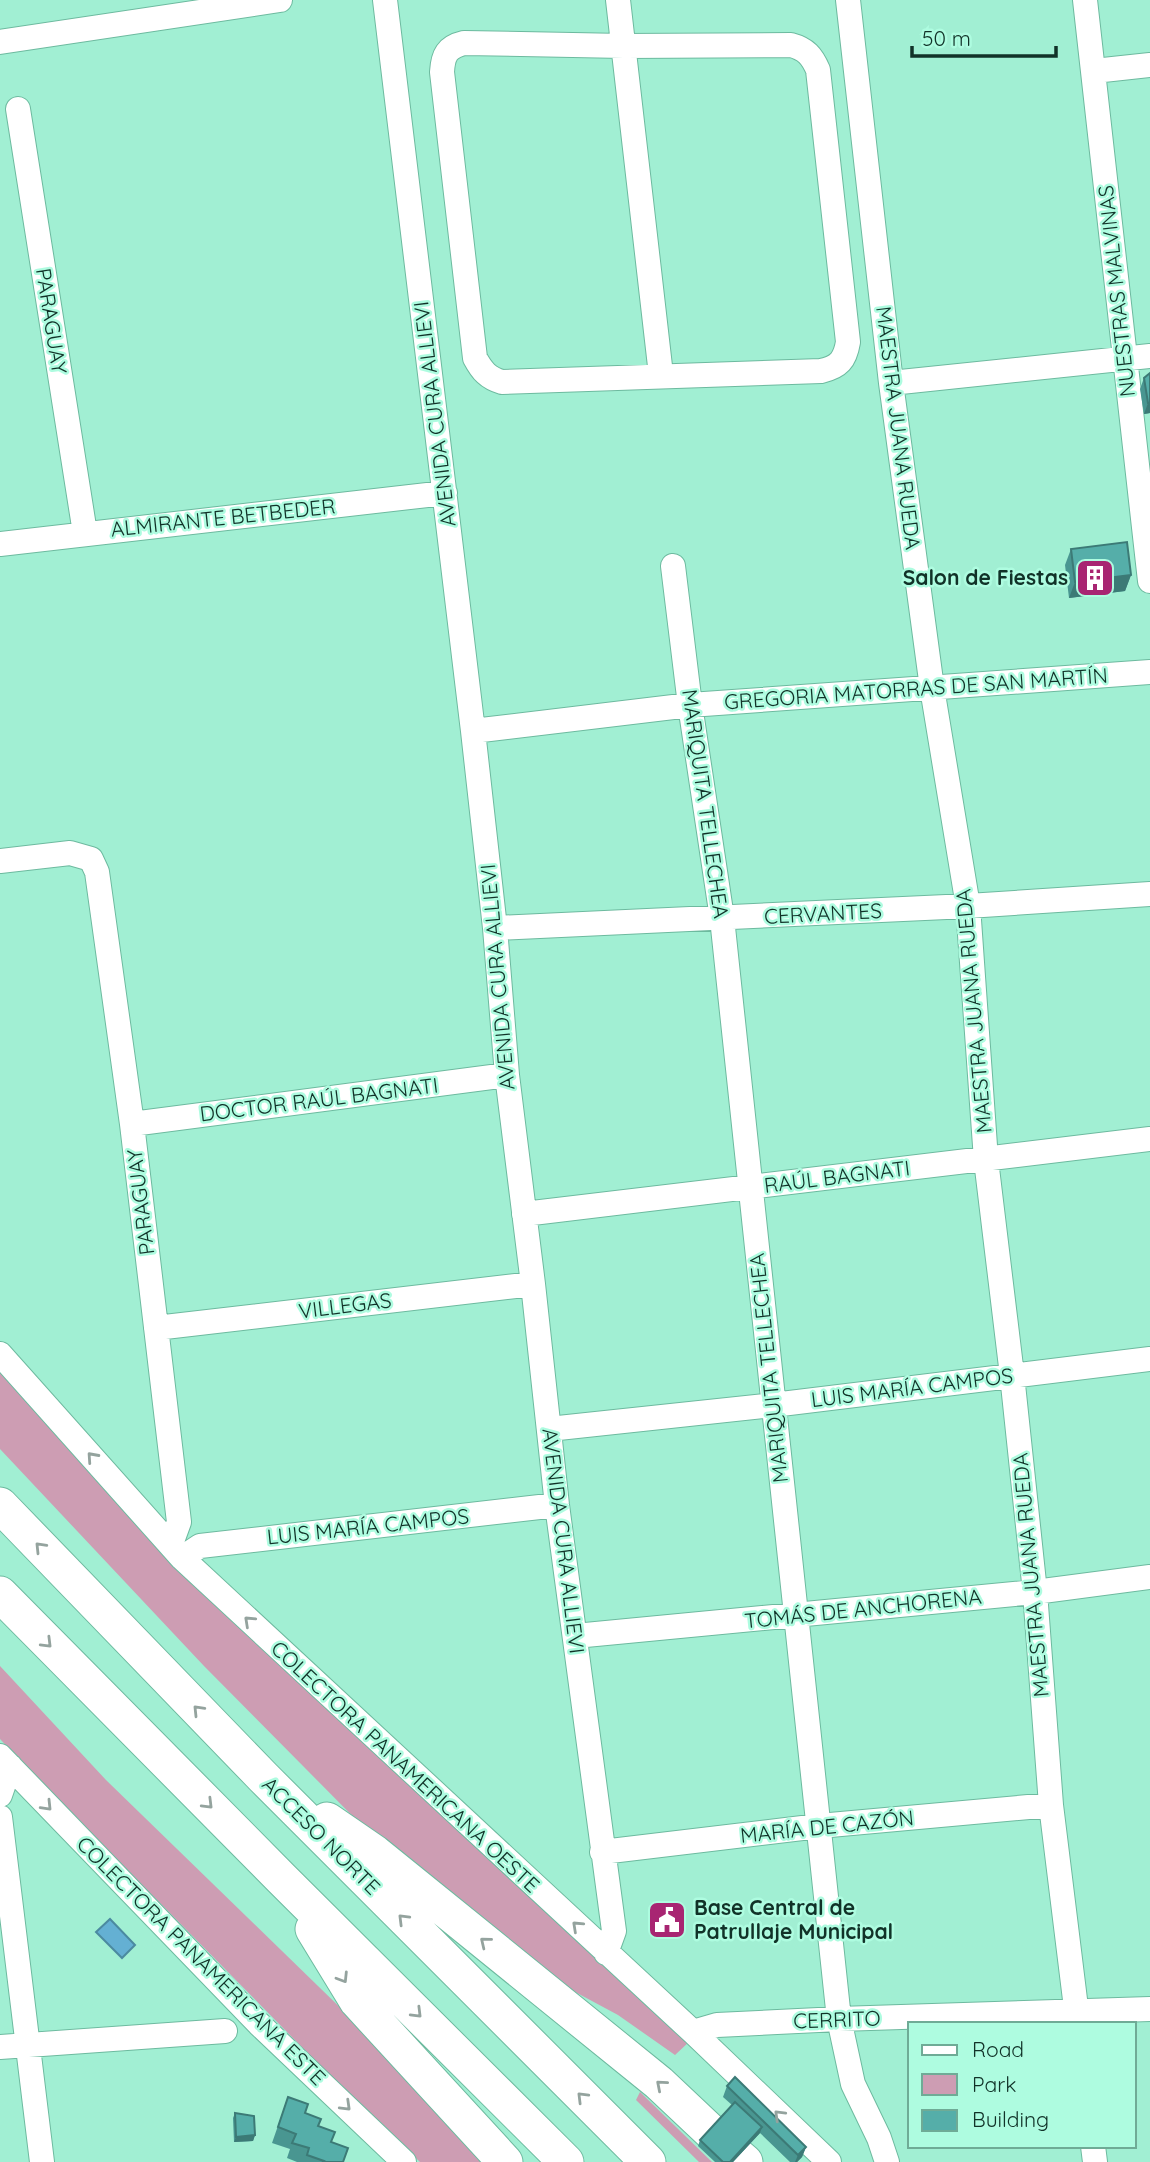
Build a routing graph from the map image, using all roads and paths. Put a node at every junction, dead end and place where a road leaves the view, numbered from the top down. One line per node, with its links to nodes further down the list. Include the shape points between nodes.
1 (280, 0): 6 (street)
2 (385, 0): 15 (street, AVENIDA CURA ALLIEVI)
3 (618, 0): 7 (street)
4 (848, 0): 14 (street, MAESTRA JUANA RUEDA)
5 (1085, 0): 9 (street, NUESTRAS MALVINAS)
6 (0, 42)
7 (624, 46): 13 (street); 13 (street, via 791,46 802,48 818,70 848,342 842,362 821,371); 13 (street, via 464,43 446,52 442,72 475,358 481,369 502,382)
8 (1150, 65): 9 (street)
9 (1094, 71): 12 (street, NUESTRAS MALVINAS)
10 (18, 109): 16 (street, PARAGUAY)
11 (1150, 356): 12 (street)
12 (1124, 359): 14 (street); 19 (street, NUESTRAS MALVINAS)
13 (661, 375)
14 (891, 383): 21 (street, MAESTRA JUANA RUEDA)
15 (445, 493): 16 (street, ALMIRANTE BETBEDER); 23 (street, AVENIDA CURA ALLIEVI)
16 (85, 533): 17 (street, ALMIRANTE BETBEDER)
17 (0, 544)
18 (673, 566): 22 (street, MARIQUITA TELLECHEA)
19 (1150, 573)
20 (1150, 672): 21 (street, GREGORIA MATORRAS DE SAN MARTÍN)
21 (932, 688): 22 (street, GREGORIA MATORRAS DE SAN MARTÍN); 26 (street, MAESTRA JUANA RUEDA)
22 (690, 705): 23 (street, GREGORIA MATORRAS DE SAN MARTÍN); 27 (street, MARIQUITA TELLECHEA)
23 (473, 732): 28 (street, AVENIDA CURA ALLIEVI)
24 (0, 861): 30 (street, PARAGUAY, via 70,853 91,859 97,872)
25 (1150, 894): 26 (street, CERVANTES)
26 (968, 906): 27 (street, CERVANTES); 32 (street, MAESTRA JUANA RUEDA)
27 (722, 918): 28 (street, CERVANTES); 33 (street, MARIQUITA TELLECHEA)
28 (495, 928): 29 (street, AVENIDA CURA ALLIEVI)
29 (507, 1075): 30 (street, DOCTOR RAÚL BAGNATI); 34 (street, AVENIDA CURA ALLIEVI)
30 (132, 1124): 36 (street, PARAGUAY)
31 (1150, 1139): 32 (street, RAÚL BAGNATI)
32 (986, 1160): 33 (street, RAÚL BAGNATI); 39 (street, MAESTRA JUANA RUEDA)
33 (749, 1187): 34 (street, RAÚL BAGNATI); 40 (street, MARIQUITA TELLECHEA)
34 (524, 1214): 35 (street, AVENIDA CURA ALLIEVI)
35 (533, 1284): 36 (street, VILLEGAS); 41 (street, AVENIDA CURA ALLIEVI)
36 (156, 1328): 44 (street, PARAGUAY, via 180,1522)
37 (0, 1353): 44 (street, COLECTORA PANAMERICANA OESTE, one-way to 37)
38 (1150, 1359): 39 (street, LUIS MARÍA CAMPOS)
39 (1012, 1375): 40 (street, LUIS MARÍA CAMPOS); 46 (street, MAESTRA JUANA RUEDA)
40 (772, 1405): 41 (street, LUIS MARÍA CAMPOS); 48 (street, MARIQUITA TELLECHEA)
41 (549, 1429): 43 (street, AVENIDA CURA ALLIEVI)
42 (0, 1505): 51 (highway, ACCESO NORTE, one-way to 42)
43 (557, 1505): 44 (street, LUIS MARÍA CAMPOS); 49 (street, AVENIDA CURA ALLIEVI)
44 (176, 1551): 58 (street, COLECTORA PANAMERICANA OESTE, one-way to 44)
45 (1150, 1577): 46 (street, TOMÁS DE ANCHORENA)
46 (1035, 1592): 48 (street, TOMÁS DE ANCHORENA); 53 (street, MAESTRA JUANA RUEDA)
47 (0, 1594): 57 (highway, one-way to 57)
48 (796, 1616): 49 (street, TOMÁS DE ANCHORENA); 55 (street, MARIQUITA TELLECHEA)
49 (575, 1636): 56 (street, AVENIDA CURA ALLIEVI)
50 (5, 1761): 52 (street); 68 (street, COLECTORA PANAMERICANA ESTE, one-way to 68, via 259,2024)
51 (263, 1777): 66 (highway, one-way to 51, via 659,2083 375,1853); 71 (highway, ACCESO NORTE, one-way to 51)
52 (0, 1795)
53 (1051, 1805): 55 (street, MARÍA DE CAZÓN); 60 (street, MAESTRA JUANA RUEDA)
54 (0, 1817): 64 (street)
55 (819, 1826): 56 (street, MARÍA DE CAZÓN); 61 (street, MARIQUITA TELLECHEA)
56 (602, 1852): 58 (street, AVENIDA CURA ALLIEVI, via 614,1931)
57 (281, 1878): 69 (highway, one-way to 69, via 357,2001); 70 (highway, one-way to 70)
58 (606, 1953): 63 (street, COLECTORA PANAMERICANA OESTE)
59 (1150, 2009): 60 (street, CERRITO)
60 (1078, 2018): 61 (street, CERRITO)
61 (839, 2019): 63 (street, CERRITO, via 717,2025); 73 (street, MARIQUITA TELLECHEA, via 853,2084)
62 (225, 2031): 64 (street)
63 (693, 2032): 72 (street, COLECTORA PANAMERICANA OESTE, one-way to 63)
64 (28, 2046): 65 (street); 67 (street)
65 (0, 2048)
66 (711, 2132)
67 (43, 2162)
68 (404, 2162)
69 (505, 2162)
70 (566, 2162)
71 (648, 2162)
72 (829, 2162)
73 (887, 2162)

